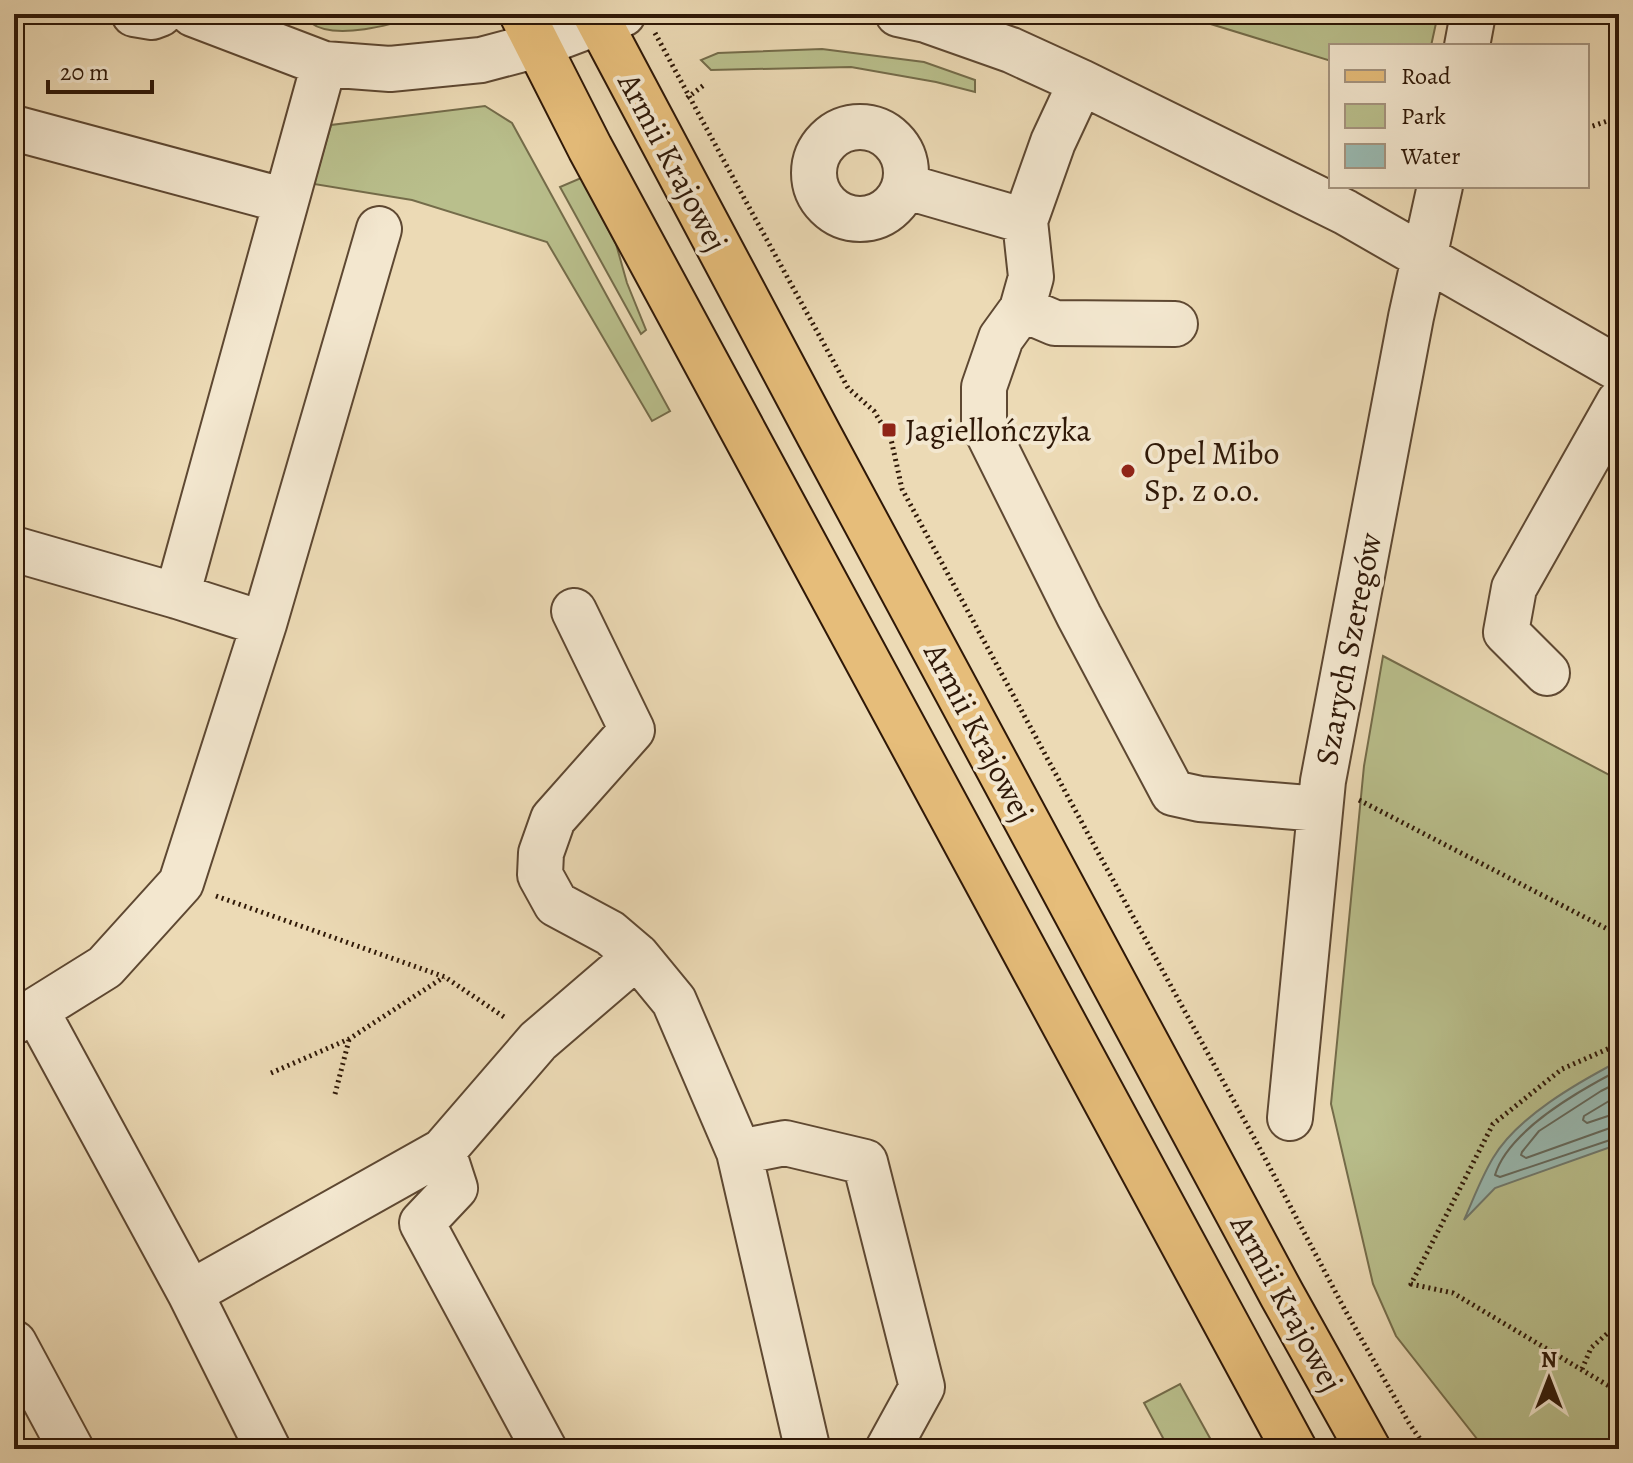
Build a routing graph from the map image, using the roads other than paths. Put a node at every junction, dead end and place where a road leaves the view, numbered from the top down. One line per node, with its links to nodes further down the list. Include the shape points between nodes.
1 (134, 14): 2 (street)
2 (160, 14)
3 (193, 14): 9 (street)
4 (898, 14): 10 (street, via 1011,50)
5 (1473, 14): 8 (street)
6 (617, 19): 7 (street); 41 (main road, Armii Krajowej, via 826,449)
7 (530, 30): 9 (street, via 481,60 390,69); 40 (main road, Armii Krajowej)
8 (1467, 44)
9 (324, 64): 14 (street)
10 (1081, 82): 15 (street); 17 (street, via 1345,212)
11 (14, 128): 14 (street)
12 (904, 186): 15 (street)
13 (1440, 188): 17 (street, Szarych Szeregów)
14 (286, 201): 23 (street)
15 (1025, 221): 18 (street, via 1031,277)
16 (379, 229): 25 (street)
17 (1425, 258): 20 (street); 27 (street, Szarych Szeregów)
18 (1022, 309): 19 (street, via 1055,323); 27 (street, via 1001,338 984,387 984,425 1173,793 1200,799)
19 (1175, 324)
20 (1619, 369)
21 (1619, 402): 26 (street, via 1514,588 1506,632)
22 (14, 549): 23 (street)
23 (177, 596): 25 (street)
24 (574, 611): 28 (street, via 632,730 553,819 541,853 540,875 556,904 610,933)
25 (264, 624): 29 (street, via 181,883 105,967)
26 (1547, 673)
27 (1321, 795): 30 (street, Szarych Szeregów)
28 (637, 956): 31 (street, via 538,1041); 32 (street, via 674,1001)
29 (25, 1016): 33 (street)
30 (1290, 1118)
31 (443, 1151): 33 (street); 38 (street, via 455,1188 422,1223)
32 (739, 1152): 35 (street); 39 (street, via 785,1143 865,1162 922,1387)
33 (190, 1293): 37 (street)
34 (14, 1343): 36 (street)
35 (804, 1448)
36 (71, 1449)
37 (268, 1449)
38 (544, 1449)
39 (888, 1449)
40 (1294, 1449)
41 (1368, 1449)

